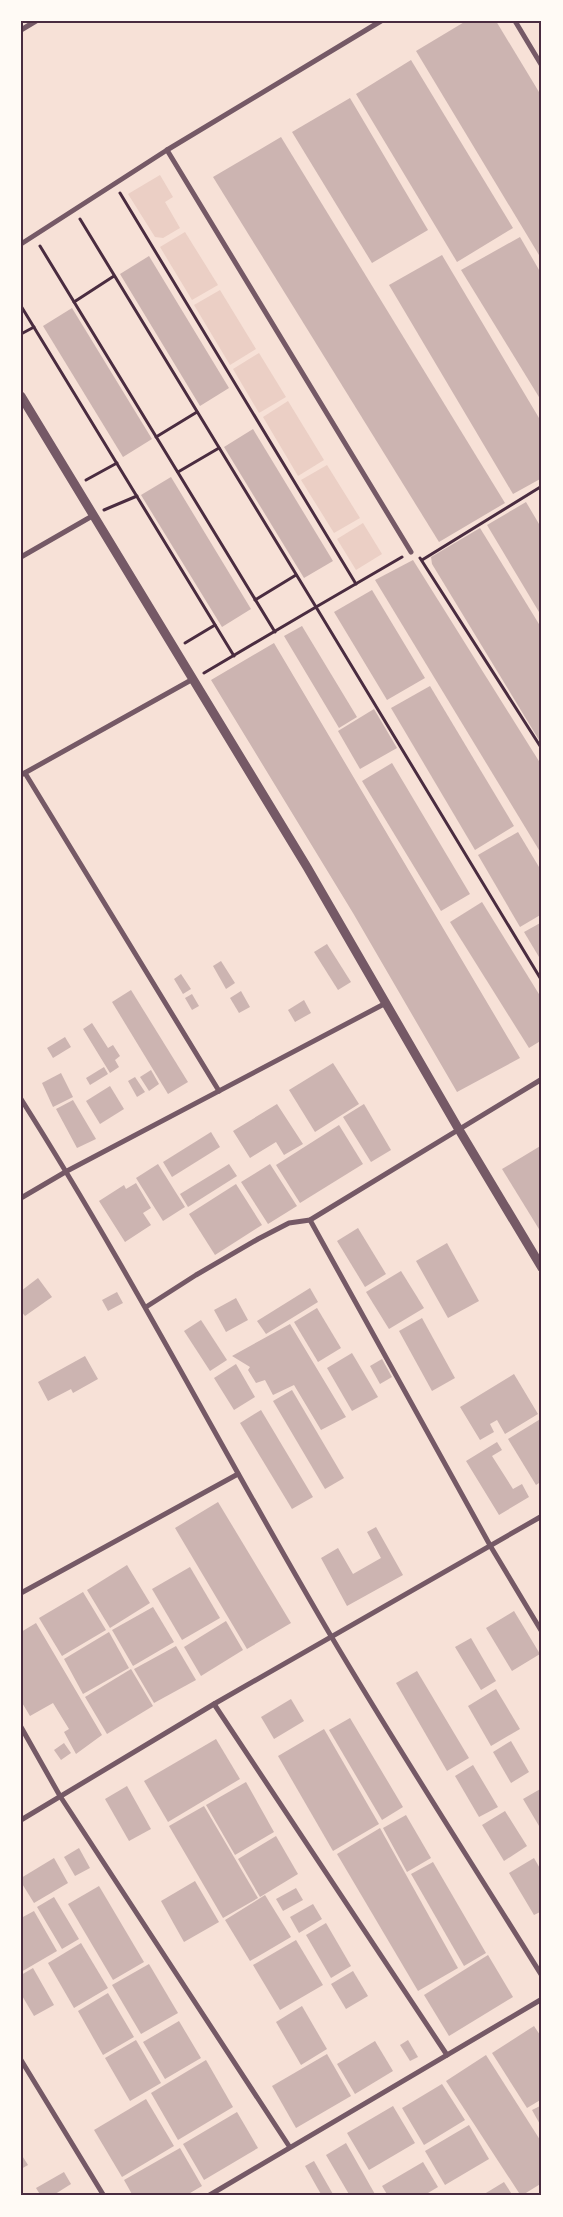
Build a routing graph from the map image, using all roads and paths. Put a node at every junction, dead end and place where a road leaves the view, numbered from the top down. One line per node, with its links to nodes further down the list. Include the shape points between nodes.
1 (36, 21): 6 (street)
2 (368, 21): 5 (street)
3 (381, 21): 5 (street)
4 (515, 21): 7 (street)
5 (371, 27): 8 (street)
6 (21, 30)
7 (542, 66)
8 (167, 150): 9 (street); 28 (street)
9 (115, 184): 10 (street); 32 (path)
10 (74, 210): 11 (street); 13 (path)
11 (34, 236): 12 (street); 14 (path)
12 (21, 244)
13 (114, 276): 14 (path); 19 (path)
14 (74, 302): 20 (path)
15 (21, 306): 16 (path)
16 (34, 326): 17 (path); 22 (path)
17 (21, 334)
18 (21, 396): 24 (street)
19 (198, 412): 20 (path); 21 (path)
20 (156, 437): 23 (path)
21 (219, 448): 23 (path); 31 (path)
22 (117, 463): 24 (path); 26 (path)
23 (178, 472): 33 (path)
24 (76, 485): 27 (street)
25 (542, 486): 30 (path)
26 (136, 496): 27 (path); 35 (path)
27 (95, 514): 29 (street); 37 (street)
28 (411, 552): 30 (path); 32 (path)
29 (21, 557)
30 (422, 560): 40 (path)
31 (296, 575): 33 (path); 34 (path)
32 (356, 584): 34 (path)
33 (255, 600): 36 (path)
34 (316, 607): 36 (path); 42 (path)
35 (215, 625): 37 (path); 38 (path)
36 (275, 632): 38 (path)
37 (174, 650): 39 (street)
38 (234, 656): 39 (path)
39 (193, 679): 41 (street); 43 (street)
40 (542, 749)
41 (23, 774): 45 (street)
42 (542, 981)
43 (387, 1002): 45 (street); 47 (street)
44 (542, 1079): 47 (street)
45 (219, 1090): 48 (street)
46 (21, 1099): 48 (street)
47 (458, 1128): 50 (street); 51 (street)
48 (67, 1172): 49 (street); 52 (street)
49 (21, 1198)
50 (310, 1220): 52 (street, via 289,1223 258,1239); 55 (street)
51 (542, 1268)
52 (146, 1308): 53 (street)
53 (238, 1474): 56 (street); 58 (street)
54 (542, 1516): 55 (street)
55 (491, 1547): 57 (street); 58 (street)
56 (21, 1593)
57 (542, 1632)
58 (332, 1637): 59 (street); 63 (street)
59 (214, 1704): 61 (street); 65 (street)
60 (21, 1727): 61 (street)
61 (60, 1796): 62 (street); 67 (street)
62 (21, 1820)
63 (542, 1976)
64 (542, 1999): 65 (street)
65 (447, 2055): 67 (street)
66 (21, 2060): 68 (street)
67 (289, 2146): 69 (street)
68 (104, 2196)
69 (208, 2196)

